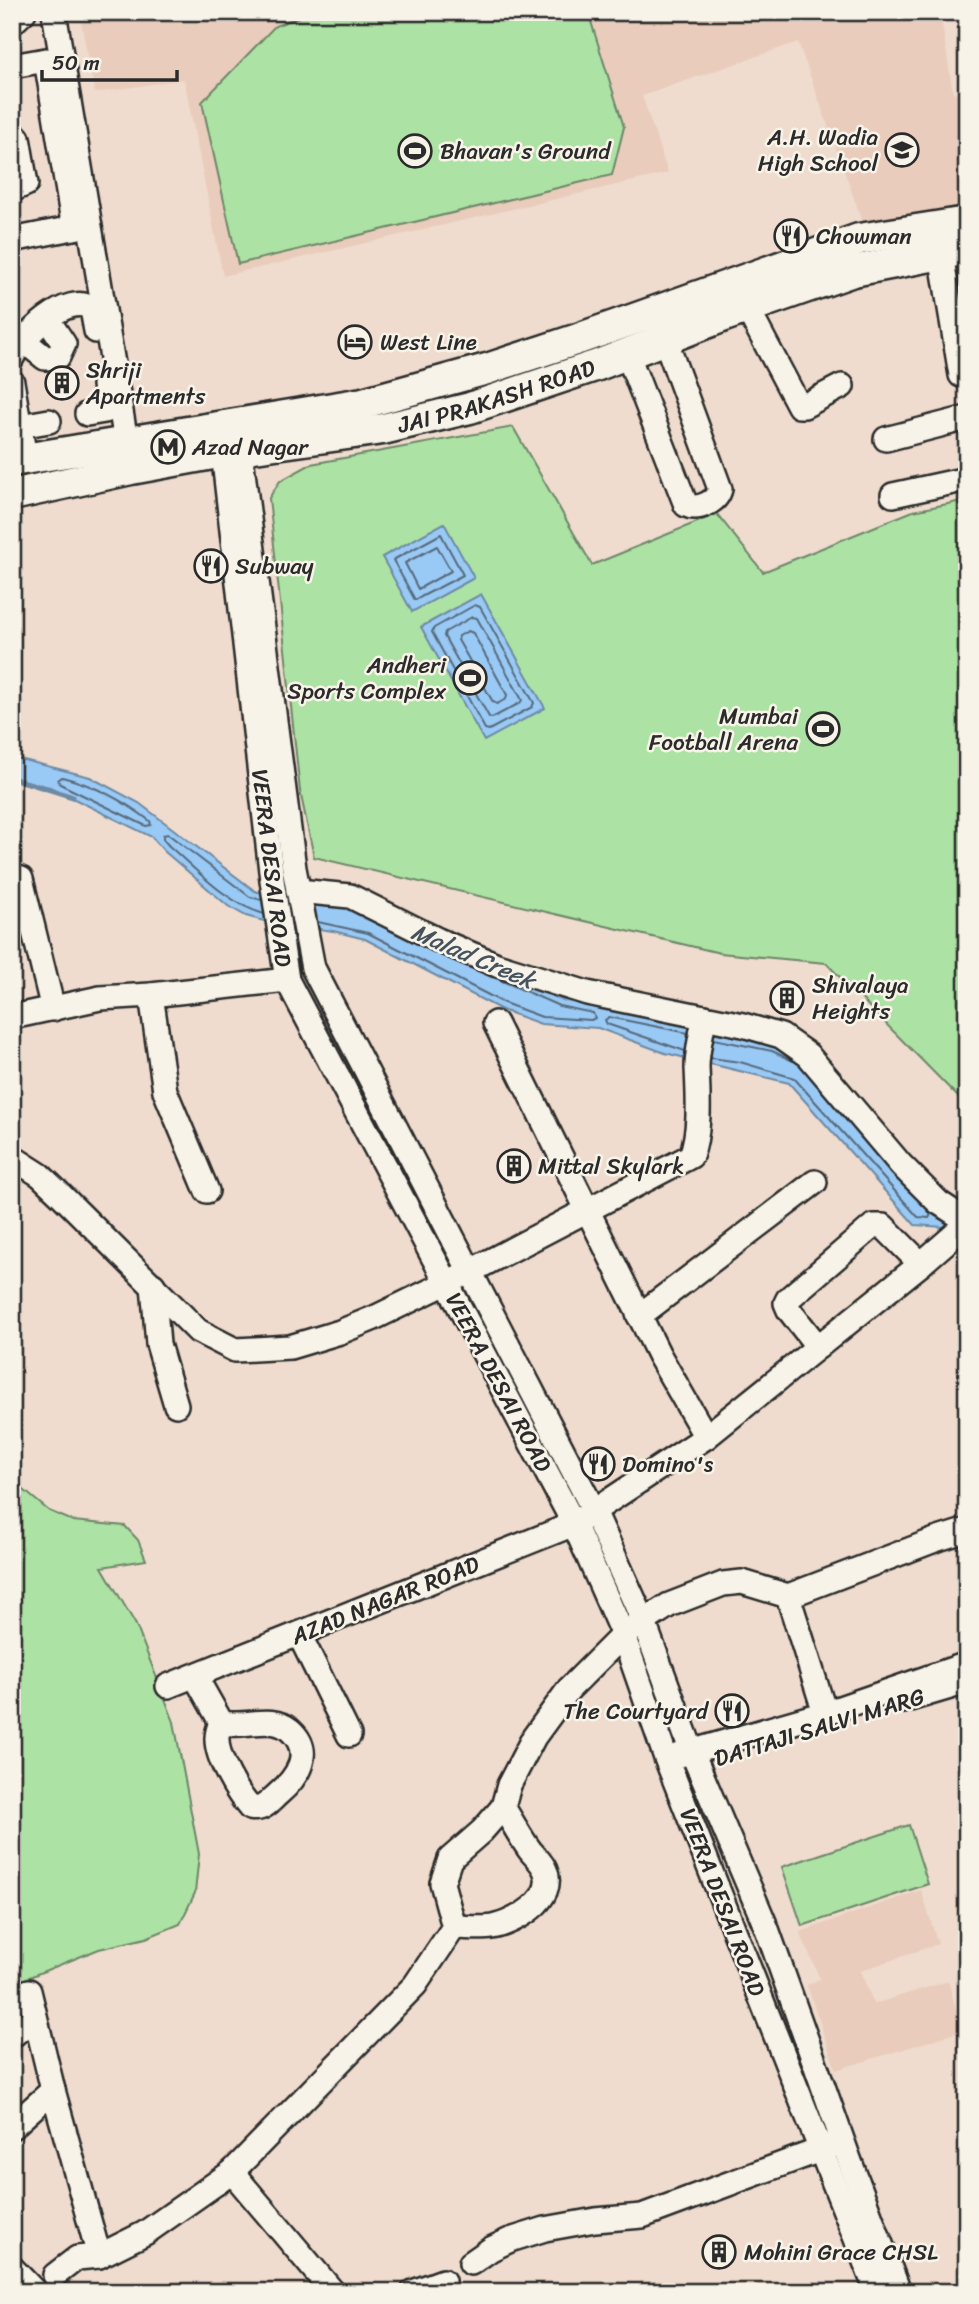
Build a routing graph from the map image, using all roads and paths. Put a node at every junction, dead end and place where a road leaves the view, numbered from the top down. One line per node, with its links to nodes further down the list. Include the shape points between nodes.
1 (24, 12): 3 (street)
2 (54, 12): 4 (street)
3 (12, 23)
4 (55, 59): 5 (street); 9 (street)
5 (12, 66)
6 (12, 132): 7 (street, via 18,138 26,184)
7 (12, 190)
8 (967, 222): 29 (main road, JAI PRAKASH ROAD, via 859,239 487,369 363,403)
9 (82, 226): 10 (street); 20 (street)
10 (12, 240)
11 (954, 251): 12 (main road, JAI PRAKASH ROAD, via 853,271); 17 (street)
12 (747, 308): 14 (main road, JAI PRAKASH ROAD); 21 (street, via 799,406)
13 (48, 320): 15 (street); 15 (street, via 64,344 58,357); 20 (street, via 63,307 78,303 92,309)
14 (665, 339): 16 (main road, JAI PRAKASH ROAD); 18 (street)
15 (18, 350)
16 (627, 353): 22 (street); 28 (main road, JAI PRAKASH ROAD, via 470,408 383,429)
17 (961, 375)
18 (679, 377): 22 (street); 22 (street, via 720,489 714,500 696,508 686,505)
19 (12, 383): 26 (street)
20 (110, 384): 23 (street, via 105,411); 29 (street)
21 (842, 386)
22 (642, 391)
23 (87, 414)
24 (967, 418): 27 (street)
25 (49, 421): 26 (street)
26 (20, 426): 30 (street)
27 (886, 439)
28 (231, 451): 29 (main road, JAI PRAKASH ROAD); 35 (street); 36 (street, VEERA DESAI ROAD, via 272,880)
29 (128, 455): 30 (main road, JAI PRAKASH ROAD); 32 (main road, JAI PRAKASH ROAD)
30 (19, 460)
31 (967, 479): 33 (street)
32 (12, 495)
33 (893, 495)
34 (16, 884): 38 (street)
35 (299, 896): 41 (street, via 350,897 497,965); 48 (street, via 313,968)
36 (287, 980): 37 (street); 49 (street, VEERA DESAI ROAD)
37 (151, 995): 38 (street); 44 (street, via 165,1091)
38 (53, 1009): 39 (street)
39 (12, 1017)
40 (495, 1023): 45 (street)
41 (708, 1023): 45 (street, via 691,1156); 46 (street, via 781,1036 808,1055 901,1166 938,1202)
42 (12, 1157): 50 (street, via 50,1184)
43 (815, 1182): 51 (street)
44 (207, 1191)
45 (587, 1211): 48 (street); 51 (street)
46 (967, 1222): 47 (street, AZAD NAGAR ROAD)
47 (921, 1264): 52 (street, AZAD NAGAR ROAD); 52 (street, via 883,1226 873,1226 786,1303)
48 (470, 1271): 49 (street); 55 (street)
49 (446, 1283): 50 (street, via 374,1318 307,1343 235,1350 198,1331); 56 (street, VEERA DESAI ROAD)
50 (153, 1285): 53 (street, via 158,1345)
51 (639, 1316): 54 (street)
52 (818, 1347): 54 (street, AZAD NAGAR ROAD)
53 (176, 1405)
54 (706, 1437): 55 (street, AZAD NAGAR ROAD)
55 (594, 1511): 56 (street, AZAD NAGAR ROAD); 59 (street)
56 (574, 1524): 60 (street, AZAD NAGAR ROAD); 61 (street, VEERA DESAI ROAD)
57 (967, 1530): 58 (street)
58 (788, 1597): 59 (street, via 742,1582 723,1584); 66 (street)
59 (643, 1620): 61 (street); 69 (street)
60 (299, 1634): 63 (street, AZAD NAGAR ROAD); 68 (street)
61 (623, 1634): 70 (street, VEERA DESAI ROAD); 71 (street, via 569,1689 534,1737)
62 (967, 1664): 66 (street, DATTAJI SALVI MARG)
63 (195, 1676): 65 (street, AZAD NAGAR ROAD); 67 (street)
64 (967, 1682): 69 (street, DATTAJI SALVI MARG)
65 (168, 1686)
66 (825, 1713): 69 (street, DATTAJI SALVI MARG)
67 (221, 1722)
68 (349, 1735)
69 (694, 1758): 70 (street, DATTAJI SALVI MARG); 78 (street, via 767,1929)
70 (669, 1764): 78 (street, VEERA DESAI ROAD, via 736,1938)
71 (503, 1807): 72 (street, via 450,1859 442,1883); 72 (street, via 545,1869 547,1887 529,1910 511,1921 491,1927)
72 (454, 1927): 79 (street, via 415,1984)
73 (29, 1991): 74 (street)
74 (35, 2017): 75 (street); 76 (street)
75 (12, 2036)
76 (53, 2090): 77 (street); 80 (street)
77 (12, 2127)
78 (832, 2146): 81 (street, via 642,2216 582,2222 510,2240); 88 (street, VEERA DESAI ROAD); 89 (street)
79 (232, 2172): 80 (street, via 145,2233); 86 (street)
80 (99, 2256): 83 (street, via 77,2258)
81 (471, 2263)
82 (12, 2268): 85 (street)
83 (55, 2275)
84 (443, 2281): 87 (street)
85 (36, 2292)
86 (333, 2292)
87 (414, 2292)
88 (877, 2292)
89 (899, 2292)

